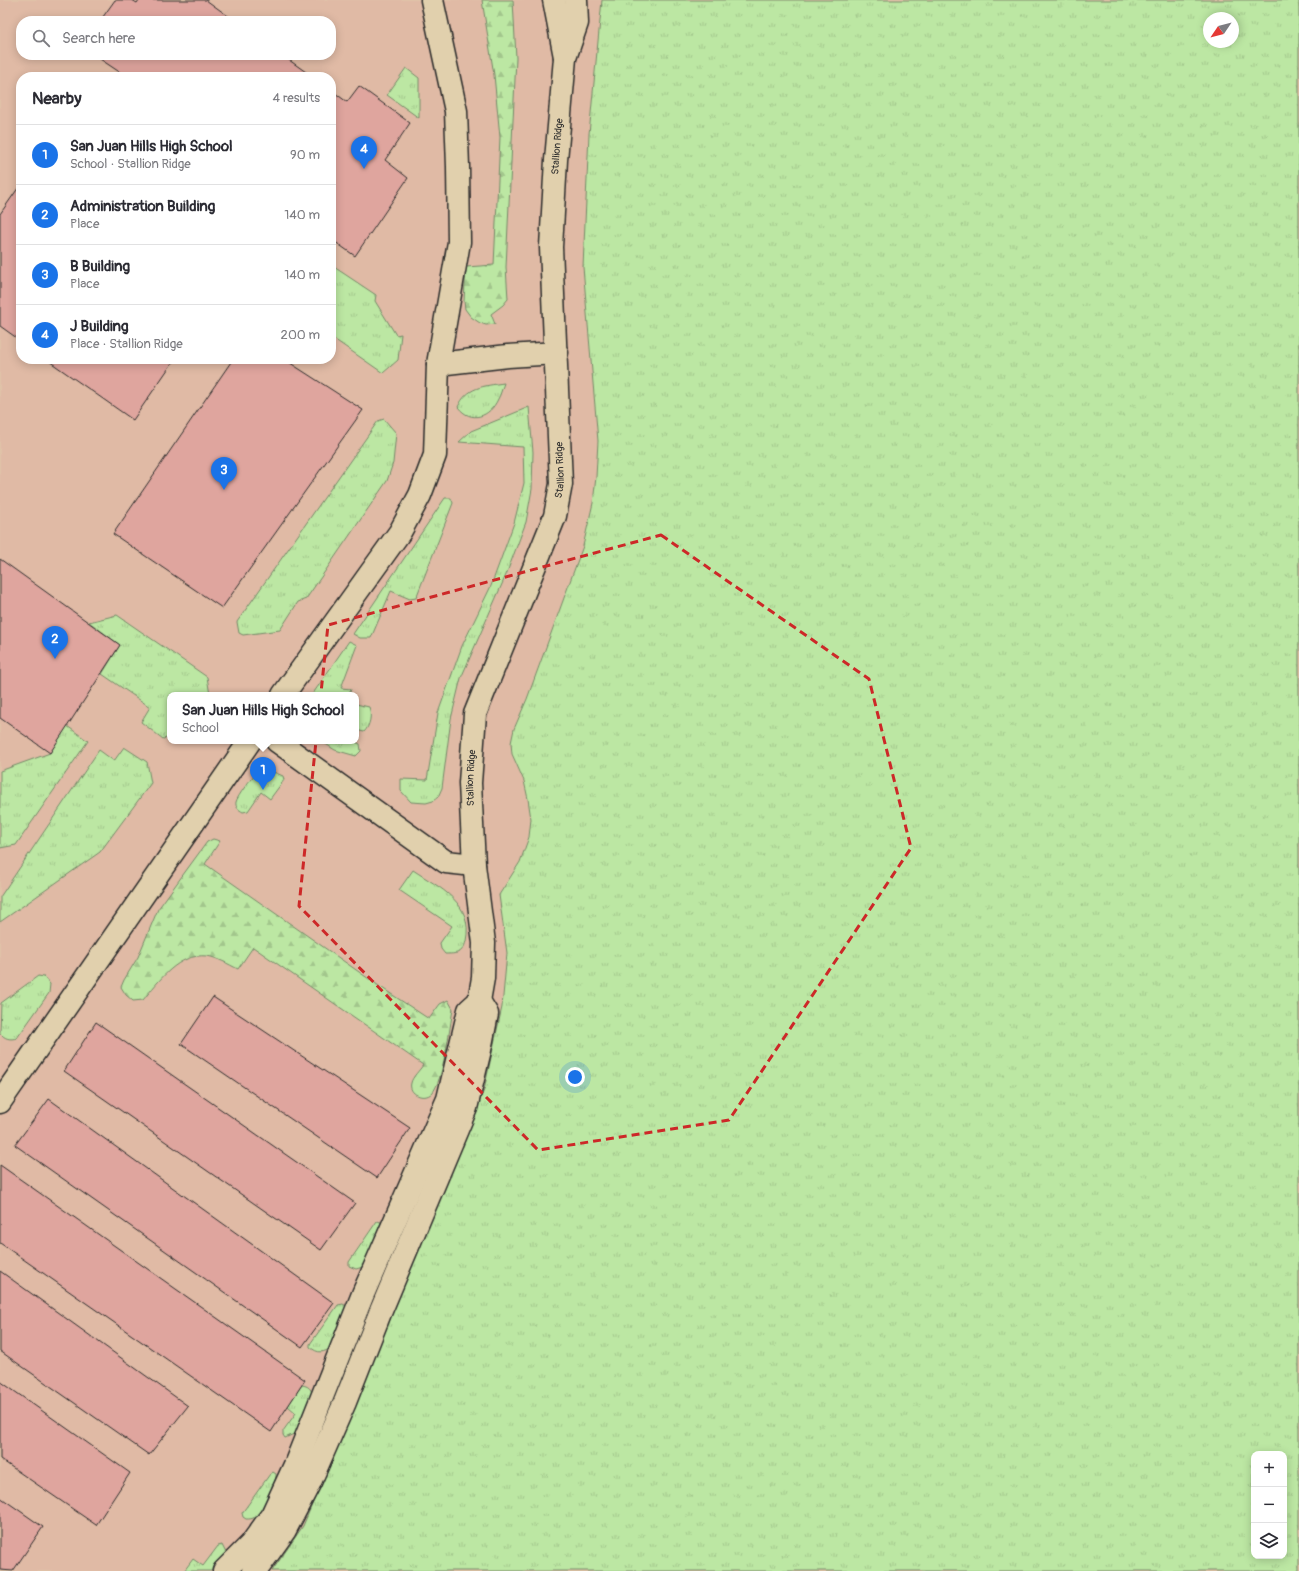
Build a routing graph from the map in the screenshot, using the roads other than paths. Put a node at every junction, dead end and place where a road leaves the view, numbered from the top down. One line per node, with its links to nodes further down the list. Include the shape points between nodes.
1 (432, 0): 6 (street, via 456,111 458,167 459,242)
2 (554, 0): 4 (street, Stallion Ridge)
3 (576, 0): 4 (street, Stallion Ridge, via 577,23)
4 (565, 58): 5 (street, Stallion Ridge, via 552,247)
5 (557, 353): 6 (street); 10 (street, Stallion Ridge, via 561,484 555,516 475,714 470,783)
6 (438, 364): 7 (street, via 435,455 420,495 400,532)
7 (285, 692)
8 (248, 744): 12 (street)
9 (281, 744): 10 (street, via 446,862)
10 (474, 865): 11 (street, Stallion Ridge, via 484,943 483,978)
11 (479, 1001): 13 (street, via 469,1010 448,1099 363,1294 295,1465 272,1515 251,1544); 14 (street, via 487,1014 466,1108 310,1482 285,1530)
12 (0, 1102)
13 (224, 1571)
14 (254, 1571)

